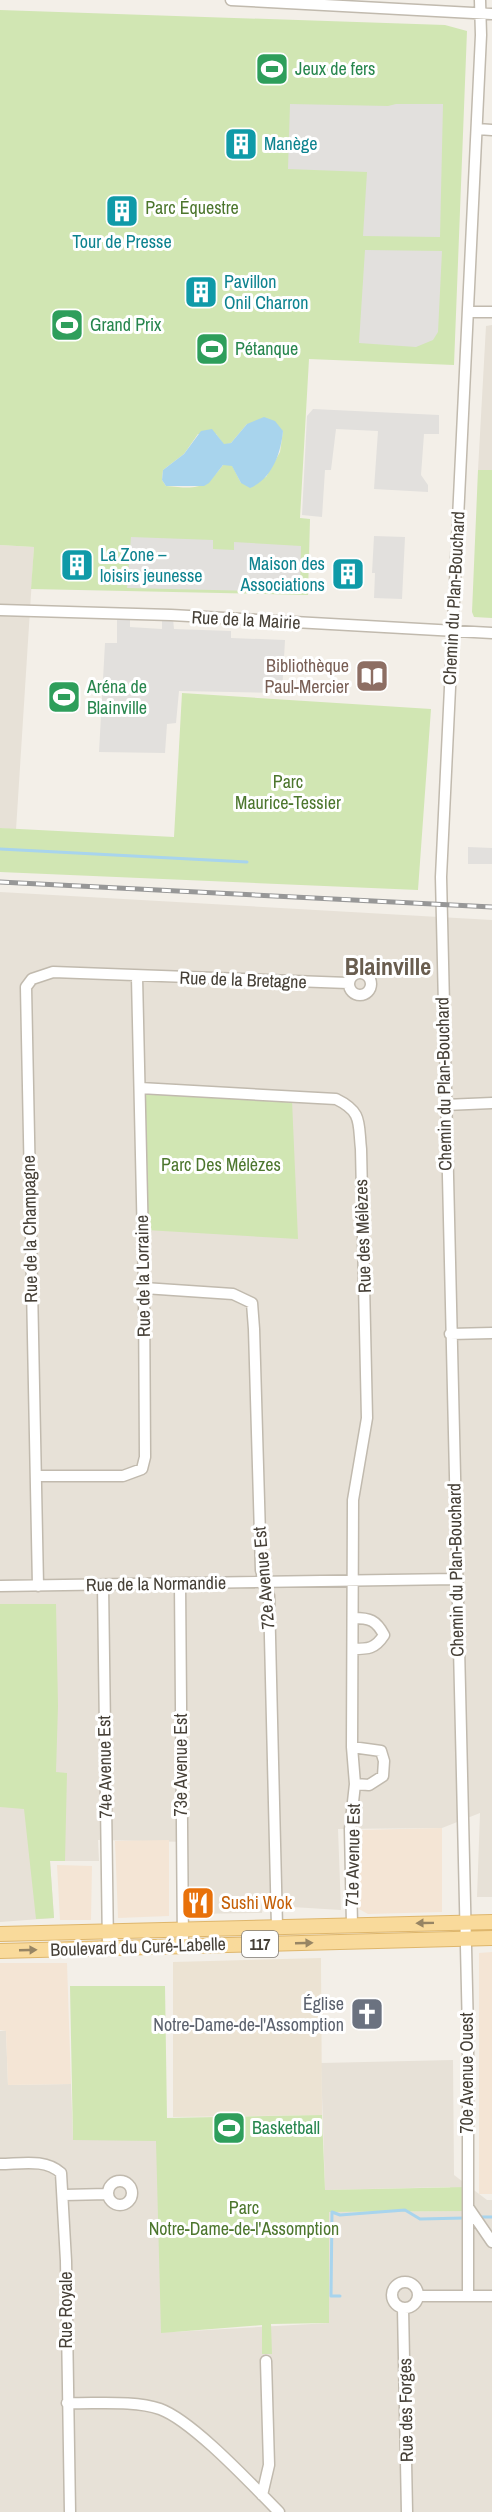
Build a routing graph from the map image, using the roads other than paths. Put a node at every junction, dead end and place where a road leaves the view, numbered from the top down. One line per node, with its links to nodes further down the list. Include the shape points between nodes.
1 (231, 0): 3 (street)
2 (480, 0): 3 (street, Chemin du Plan-Bouchard)
3 (480, 13): 4 (street); 5 (street, Chemin du Plan-Bouchard)
4 (492, 14)
5 (477, 129): 6 (street); 7 (street, Chemin du Plan-Bouchard)
6 (492, 130)
7 (468, 312): 8 (street); 10 (street, Chemin du Plan-Bouchard)
8 (492, 312)
9 (0, 610): 10 (street, Rue de la Mairie)
10 (452, 631): 11 (street, Rue de la Mairie); 16 (street, Chemin du Plan-Bouchard, via 441,877)
11 (492, 633)
12 (137, 976): 13 (street, Rue de la Bretagne); 14 (street, Rue de la Lorraine); 20 (street, Rue de la Champagne, via 53,972 32,979 26,987)
13 (348, 983)
14 (140, 1088): 17 (street, Rue de la Lorraine); 22 (street, Rue des Mélèzes, via 336,1100 351,1106 357,1118 367,1418 353,1500)
15 (492, 1103): 16 (street)
16 (445, 1105): 19 (street, Chemin du Plan-Bouchard)
17 (144, 1288): 20 (street, Rue de la Lorraine, via 142,1469 123,1476); 23 (street, 72e Avenue Est, via 233,1294 252,1303 261,1570)
18 (492, 1333): 19 (street)
19 (450, 1334): 21 (street, Chemin du Plan-Bouchard)
20 (36, 1476): 27 (street, Rue de la Champagne)
21 (456, 1579): 22 (street, Rue de la Normandie); 32 (street, Chemin du Plan-Bouchard)
22 (353, 1580): 23 (street, Rue de la Normandie); 28 (street, 71e Avenue Est)
23 (265, 1582): 24 (street, Rue de la Normandie); 35 (street, 72e Avenue Est, via 269,1596)
24 (180, 1584): 25 (street, Rue de la Normandie); 36 (street, 73e Avenue Est)
25 (103, 1585): 27 (street, Rue de la Normandie); 37 (street, 74e Avenue Est)
26 (0, 1586): 27 (street, Rue de la Normandie)
27 (38, 1586)
28 (353, 1618): 29 (street, 71e Avenue Est); 29 (street, via 370,1618 384,1635 369,1649)
29 (353, 1650): 30 (street, 71e Avenue Est)
30 (352, 1747): 31 (street, 71e Avenue Est); 31 (street, 71e Avenue Est, via 381,1751 384,1761 382,1776 369,1785)
31 (355, 1784): 34 (street, 71e Avenue Est, via 350,1829)
32 (464, 1922): 33 (main road, Boulevard du Curé-Labelle / 117); 34 (main road, Boulevard du Curé-Labelle / 117, one-way to 34); 40 (street, Chemin du Plan-Bouchard)
33 (492, 1922)
34 (352, 1925): 35 (main road, Boulevard du Curé-Labelle / 117)
35 (277, 1927): 36 (main road, Boulevard du Curé-Labelle / 117)
36 (182, 1929): 37 (main road, Boulevard du Curé-Labelle / 117); 41 (street, 73e Avenue Est)
37 (108, 1931): 38 (main road, Boulevard du Curé-Labelle / 117); 42 (street, 74e Avenue Est)
38 (0, 1934)
39 (492, 1938): 40 (main road, Boulevard du Curé-Labelle / 117)
40 (465, 1939): 41 (main road, Boulevard du Curé-Labelle / 117, one-way to 40); 47 (street, 70e Avenue Ouest)
41 (183, 1946): 42 (main road, Boulevard du Curé-Labelle / 117)
42 (108, 1948): 43 (main road, Boulevard du Curé-Labelle / 117, one-way to 42)
43 (0, 1951)
44 (0, 2164): 46 (street, Rue Royale, via 54,2166 61,2173)
45 (108, 2194): 46 (street)
46 (64, 2195): 54 (street, Rue Royale)
47 (468, 2206): 48 (street); 50 (street, 70e Avenue Ouest)
48 (492, 2242)
49 (418, 2296): 50 (street); 52 (street, via 412,2306); 52 (street, via 412,2284 403,2282 395,2286 392,2298)
50 (468, 2296): 51 (street)
51 (492, 2296)
52 (403, 2308): 58 (street, Rue des Forges)
53 (266, 2361): 55 (street, via 269,2465)
54 (67, 2403): 55 (street, via 160,2409 197,2434); 56 (street, Rue Royale)
55 (262, 2495): 57 (street)
56 (70, 2512)
57 (279, 2512)
58 (407, 2512)

